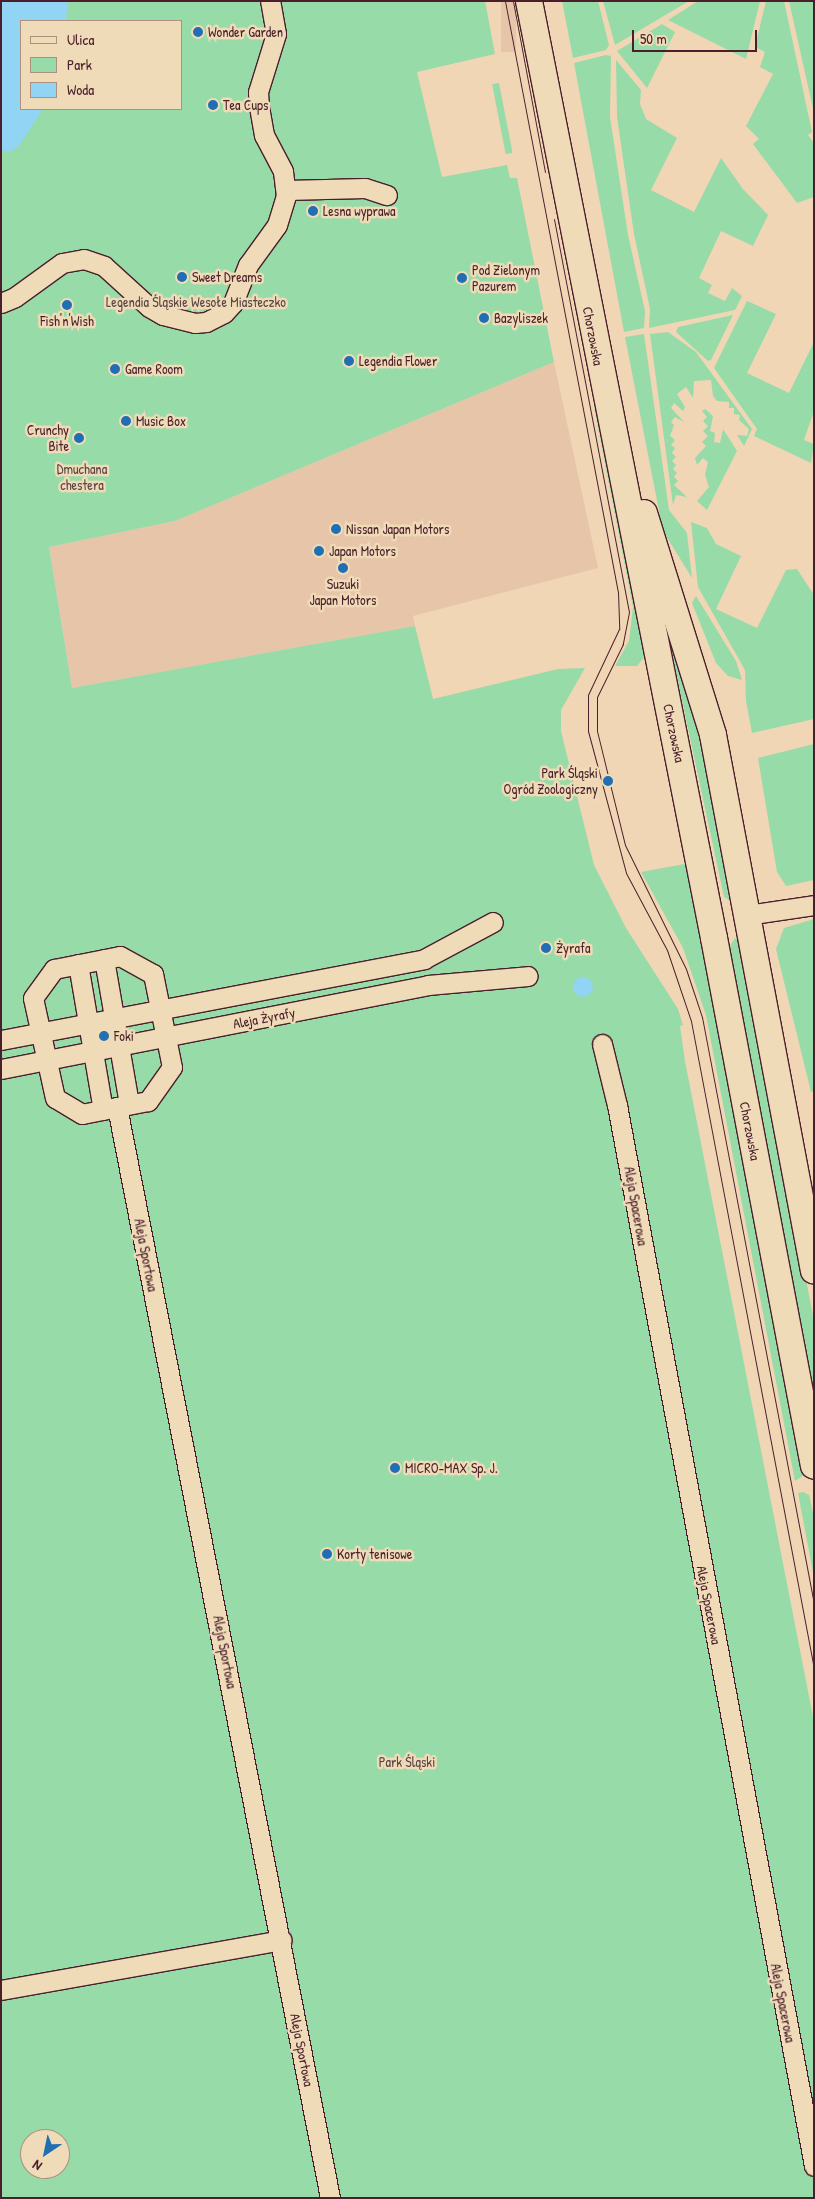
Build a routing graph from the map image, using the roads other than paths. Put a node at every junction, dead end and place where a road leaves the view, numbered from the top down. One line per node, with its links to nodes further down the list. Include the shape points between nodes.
1 (270, 1): 4 (street, via 276,34 260,85 258,107 264,135 283,171)
2 (529, 1): 7 (main road, Chorzowska)
3 (546, 1): 10 (main road, Chorzowska, via 646,524 710,726)
4 (286, 190): 5 (street, via 319,192 349,187); 6 (street, via 277,225 248,265 233,303 224,313 206,322 181,321 149,308 104,266 84,259 62,263 15,297)
5 (387, 195)
6 (1, 303)
7 (704, 890): 10 (main road, via 727,910); 13 (main road, Chorzowska)
8 (814, 897): 9 (street)
9 (805, 906): 10 (street)
10 (746, 915): 13 (main road, via 723,941); 28 (main road, Chorzowska)
11 (493, 922): 16 (street, Aleja Żyrafy, via 424,959)
12 (104, 959): 14 (street); 16 (street, via 120,956 153,974); 17 (street)
13 (719, 963): 29 (main road, Chorzowska)
14 (78, 964): 18 (street); 19 (street, via 54,969 34,998)
15 (528, 976): 20 (street, Aleja Żyrafy, via 428,985)
16 (160, 1011): 17 (street, Aleja Żyrafy); 20 (street)
17 (115, 1019): 18 (street, Aleja Żyrafy); 23 (street)
18 (88, 1024): 19 (street, Aleja Żyrafy); 24 (street)
19 (42, 1032): 21 (street, Aleja Żyrafy); 25 (street)
20 (166, 1037): 23 (street, Aleja Żyrafy); 27 (street, via 172,1068 148,1101)
21 (1, 1040)
22 (602, 1044): 32 (street, Aleja Spacerowa, via 617,1105)
23 (120, 1046): 24 (street, Aleja Żyrafy); 27 (street)
24 (93, 1051): 25 (street, Aleja Żyrafy); 27 (street)
25 (47, 1060): 26 (street, Aleja Żyrafy); 27 (street, via 55,1098 82,1114)
26 (1, 1069)
27 (116, 1107): 30 (street, Aleja Sportowa)
28 (814, 1271)
29 (814, 1466)
30 (282, 1940): 31 (street); 33 (street, Aleja Sportowa)
31 (1, 1990)
32 (814, 2166)
33 (330, 2198)

